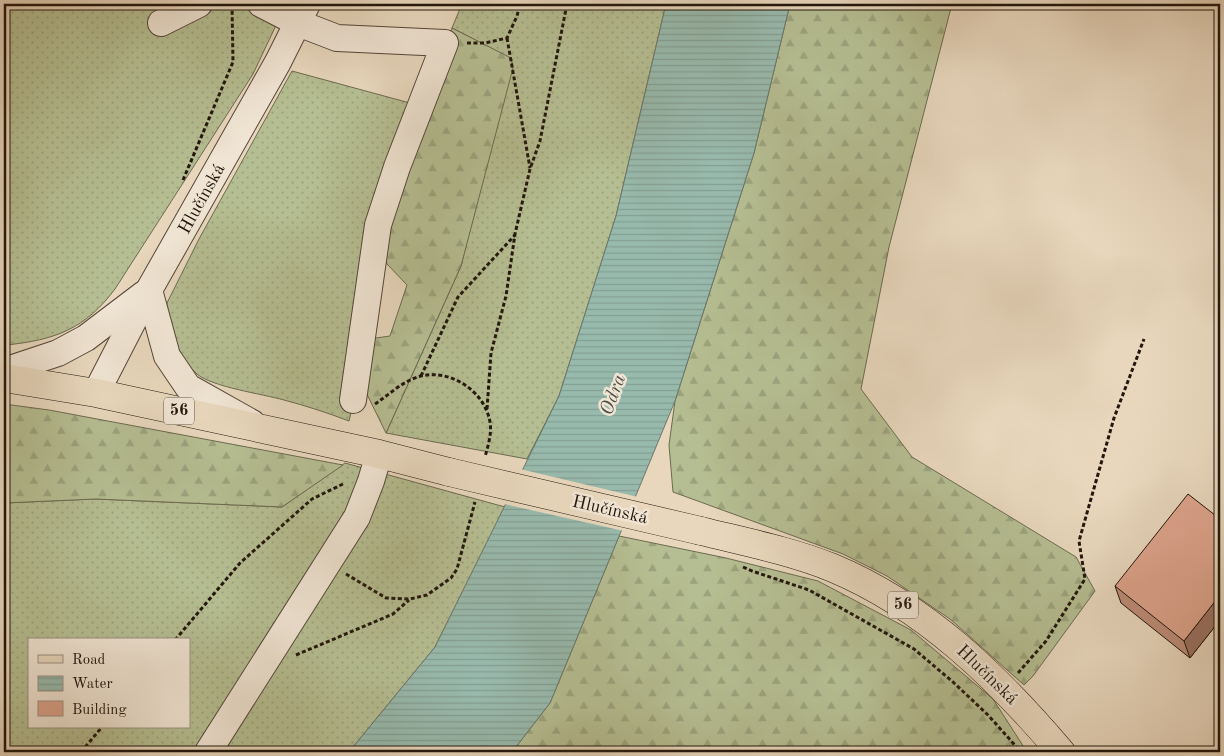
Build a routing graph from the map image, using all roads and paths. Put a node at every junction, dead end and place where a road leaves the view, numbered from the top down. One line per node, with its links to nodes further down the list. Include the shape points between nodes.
1 (199, 4): 7 (street)
2 (232, 4): 11 (path, via 233,62)
3 (261, 4): 6 (street)
4 (520, 4): 8 (path)
5 (567, 4): 10 (path, via 540,140)
6 (302, 13): 9 (street, via 337,38); 13 (street, Hlučínská, via 251,112)
7 (161, 23)
8 (507, 38): 9 (path, via 485,43); 10 (path)
9 (445, 43): 19 (street, via 378,225)
10 (530, 169): 12 (path)
11 (181, 185)
12 (515, 234): 16 (path, via 458,297); 20 (path, via 506,296 491,353)
13 (149, 290): 15 (street, via 86,338 58,353); 18 (street, Hlučínská); 21 (street, via 167,356 188,387)
14 (1144, 339): 28 (path, via 1114,418 1079,540 1085,579 1046,641)
15 (4, 371)
16 (421, 376)
17 (4, 378): 18 (main road, Hlučínská / 56)
18 (96, 393): 21 (main road, Hlučínská / 56)
19 (353, 400)
20 (487, 409)
21 (263, 429): 22 (main road, Hlučínská / 56)
22 (379, 454): 23 (street); 28 (main road, Hlučínská / 56, bridge, via 766,547 832,568 906,607 971,657)
23 (371, 482): 26 (path, via 347,482 312,499 240,563); 31 (street, via 357,517)
24 (737, 563): 32 (path, via 809,590 914,649 988,715)
25 (410, 599): 27 (path, via 392,614)
26 (177, 638)
27 (296, 655)
28 (1005, 689): 33 (main road, Hlučínská / 56)
29 (101, 728): 30 (path)
30 (81, 752)
31 (208, 752)
32 (1021, 752)
33 (1061, 752)

